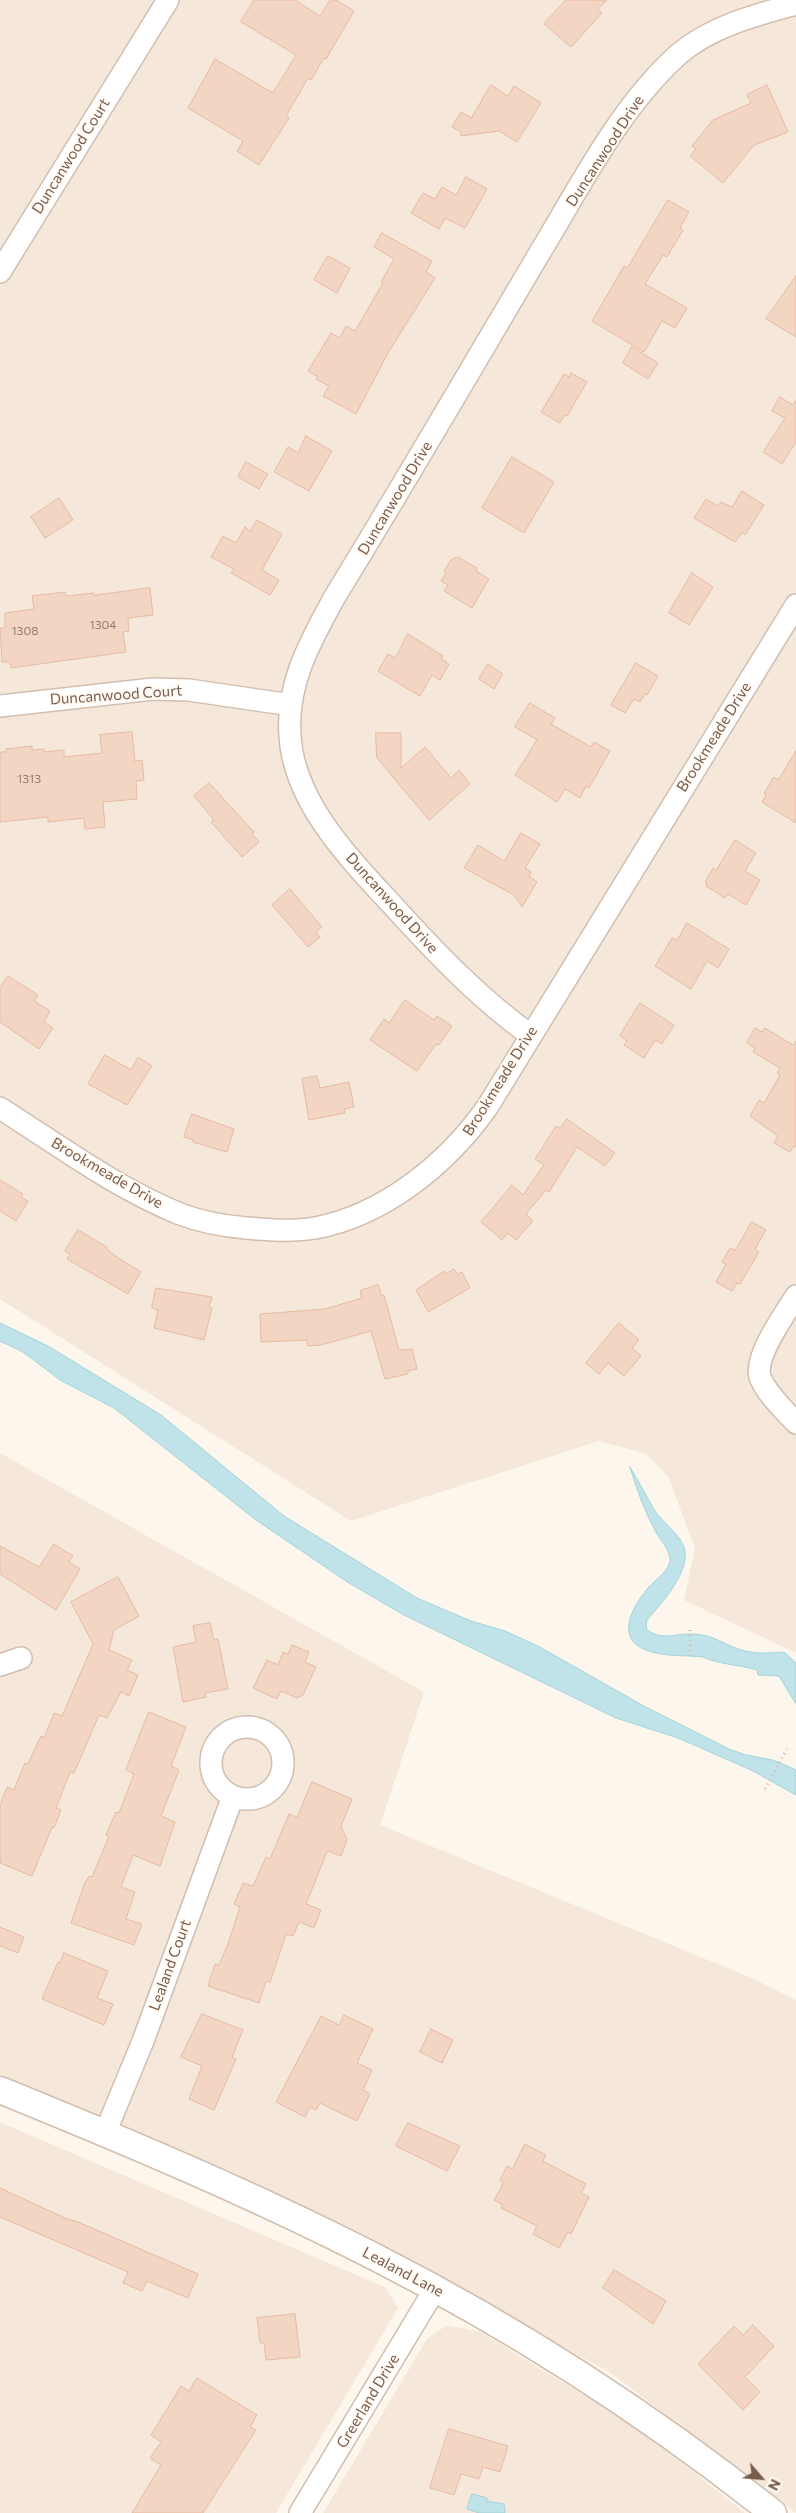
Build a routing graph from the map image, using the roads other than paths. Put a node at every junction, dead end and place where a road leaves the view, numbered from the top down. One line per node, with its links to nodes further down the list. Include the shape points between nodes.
1 (168, 0): 3 (street, Duncanwood Court)
2 (796, 4): 5 (street, Duncanwood Drive, via 740,20 698,41 679,54 638,97 568,207 334,598 301,663)
3 (0, 272)
4 (796, 605): 7 (street, Brookmeade Drive)
5 (290, 705): 6 (street, Duncanwood Court, via 189,690 153,689); 7 (street, Duncanwood Drive, via 290,736 299,774 307,795 334,837 430,947 481,997)
6 (0, 706)
7 (530, 1035): 8 (street, Brookmeade Drive, via 488,1106 447,1155 394,1196 337,1222 315,1228 276,1231 237,1228 182,1214 137,1193)
8 (0, 1108)
9 (796, 1296): 10 (street, via 760,1362 760,1375)
10 (796, 1423)
11 (21, 1658): 12 (street)
12 (0, 1665)
13 (233, 1796): 15 (street, Lealand Court, via 143,2041)
14 (0, 2090): 15 (street, Lealand Lane)
15 (105, 2133): 16 (street, Lealand Lane, via 278,2209)
16 (435, 2289): 17 (street, Greerland Drive); 18 (street, Lealand Lane, via 631,2409)
17 (300, 2513)
18 (773, 2513)

